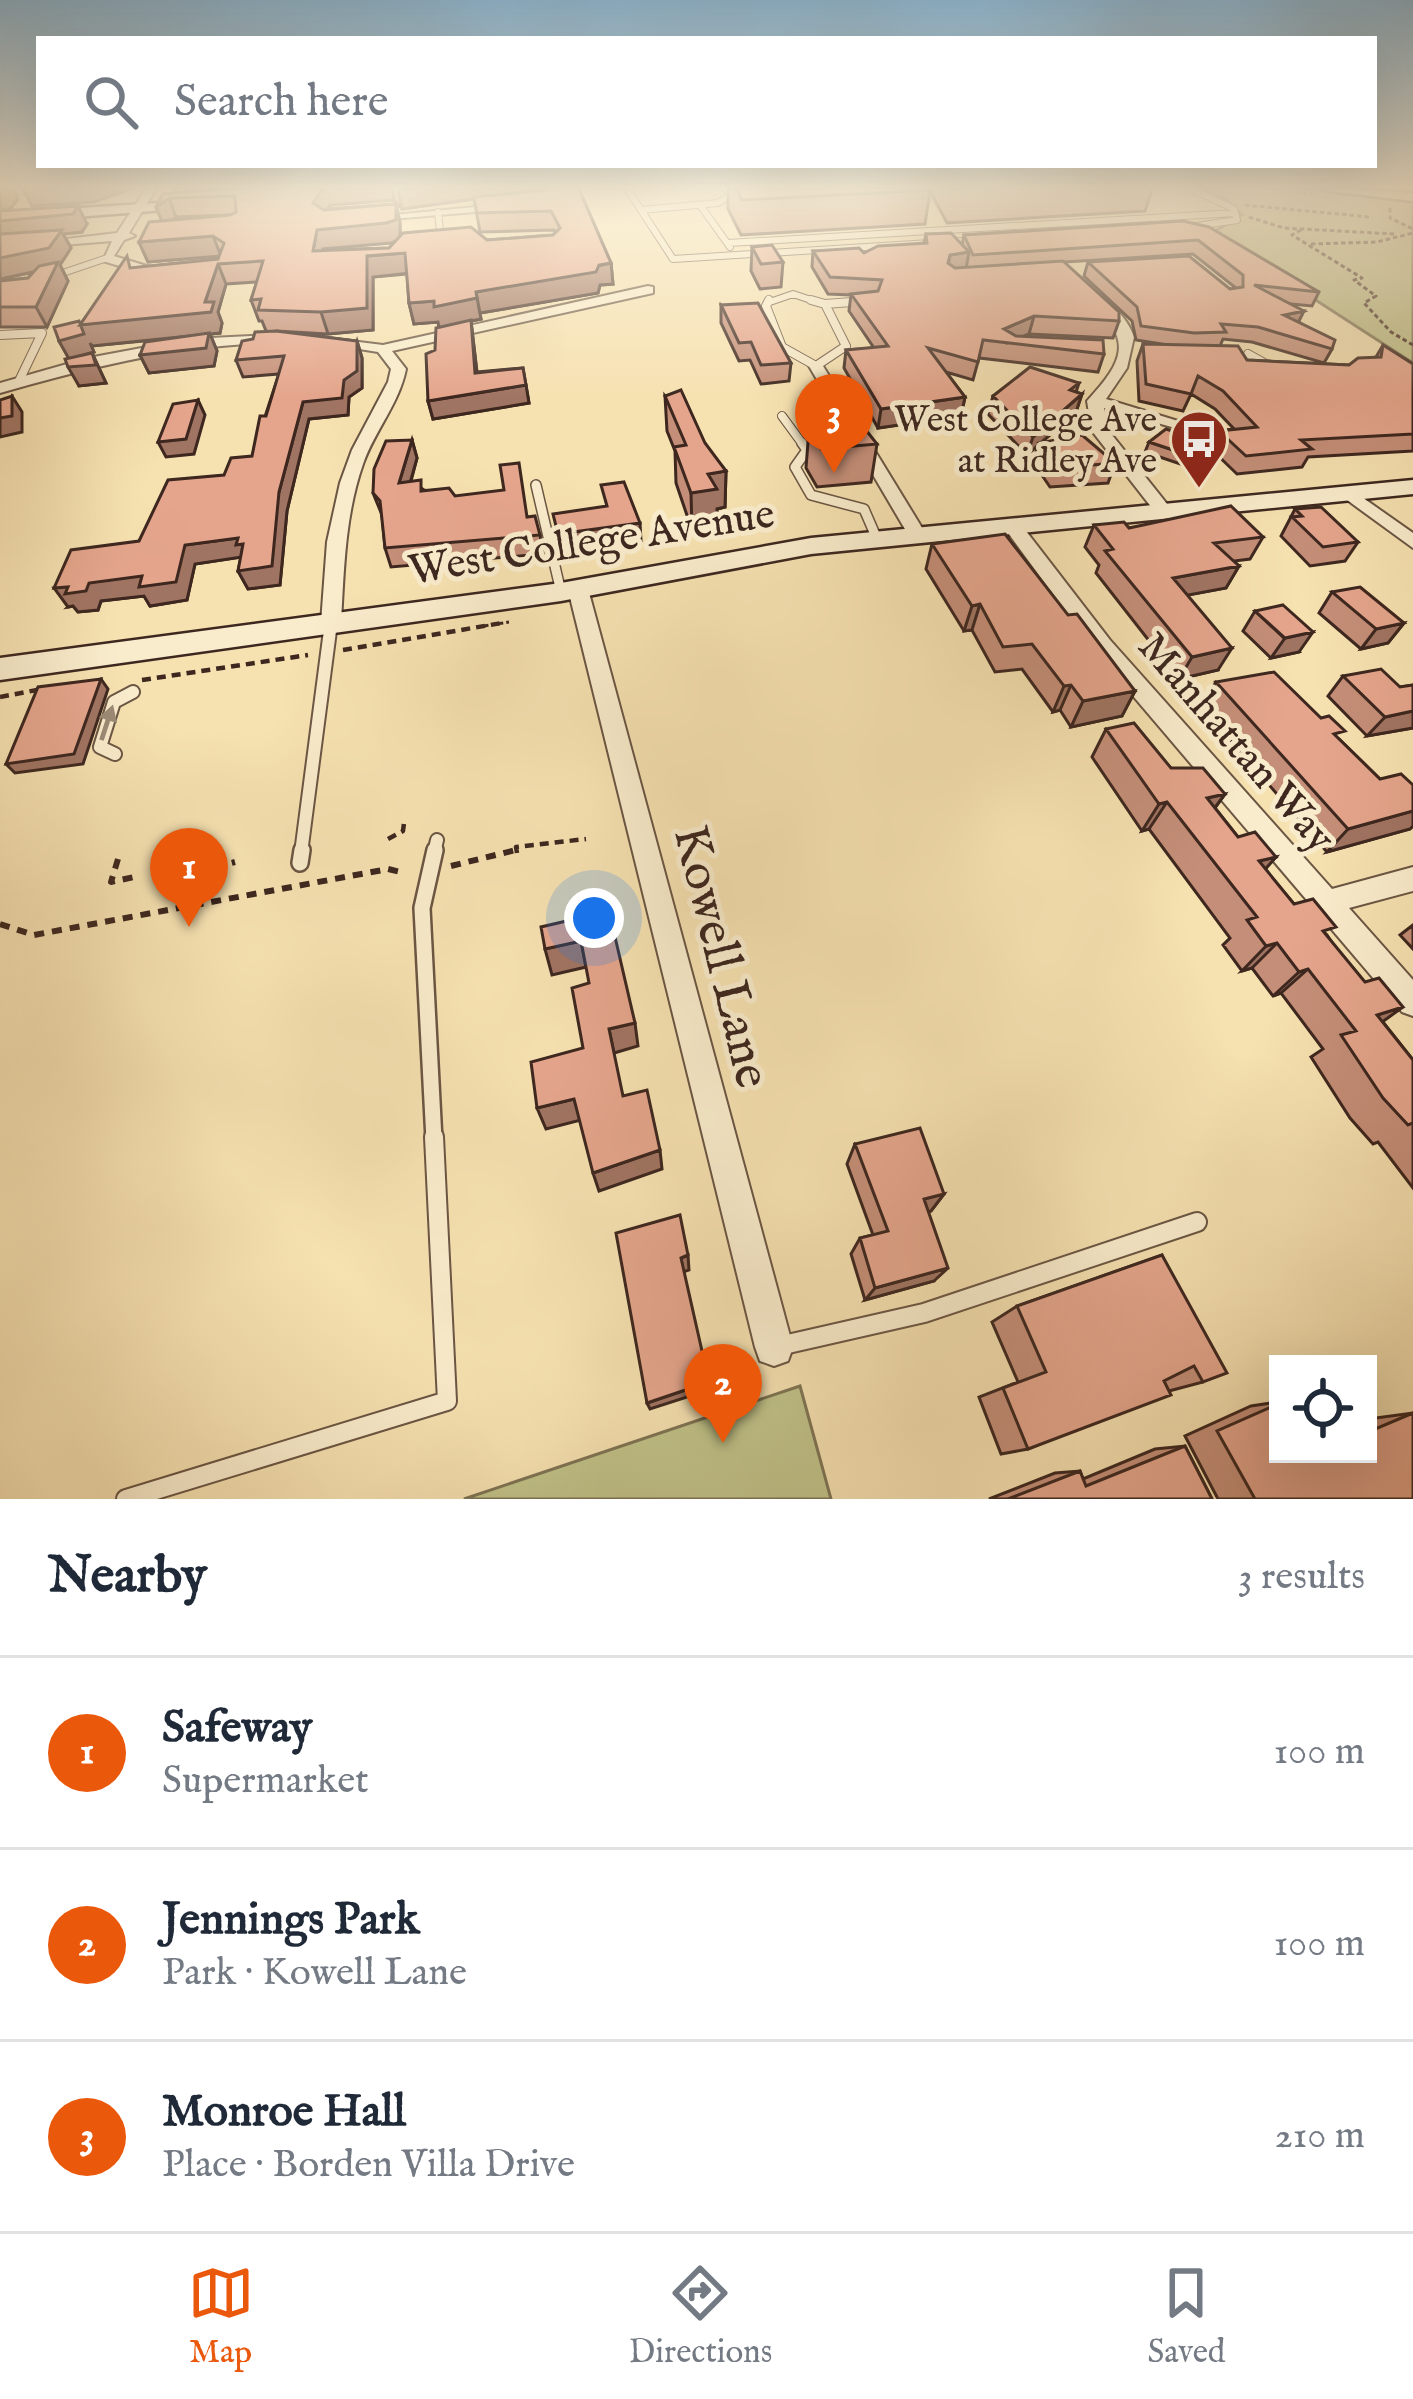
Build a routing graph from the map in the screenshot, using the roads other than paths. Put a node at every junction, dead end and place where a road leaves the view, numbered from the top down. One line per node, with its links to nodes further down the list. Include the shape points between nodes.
1 (672, 257): 2 (lane)
2 (705, 257)
3 (107, 258): 4 (street); 5 (lane)
4 (183, 273)
5 (44, 279)
6 (1078, 283): 13 (street, via 1124,327)
7 (648, 290): 12 (street)
8 (872, 301): 9 (lane)
9 (825, 304): 16 (lane, via 846,346); 16 (lane, via 793,295 769,298 766,306 782,347)
10 (0, 335): 18 (lane, via 42,333)
11 (1103, 346): 13 (street)
12 (383, 349): 18 (street, via 295,336 143,352); 32 (street, via 399,369 394,397 355,460 336,534)
13 (1123, 350): 15 (street); 20 (street, via 1111,388)
14 (1241, 355): 17 (lane)
15 (1148, 356)
16 (816, 366): 28 (street)
17 (1291, 372)
18 (19, 381): 19 (street)
19 (0, 388)
20 (1095, 401): 22 (street); 26 (street, via 1100,431)
21 (782, 416): 29 (lane, via 806,450 795,466 811,495 864,509)
22 (1193, 428)
23 (536, 485): 31 (lane)
24 (1413, 487): 25 (main road, West College Avenue)
25 (1349, 493): 26 (main road, West College Avenue); 30 (street)
26 (1165, 512): 27 (main road, West College Avenue)
27 (1012, 526): 28 (main road, West College Avenue); 39 (street, Manhattan Way, via 1102,645)
28 (918, 536): 29 (main road, West College Avenue)
29 (877, 539): 31 (main road, West College Avenue)
30 (1413, 542)
31 (570, 590): 32 (main road, West College Avenue); 42 (street, Kowell Lane)
32 (331, 623): 33 (main road, West College Avenue); 37 (lane)
33 (0, 669)
34 (134, 692): 35 (lane, one-way to 34, via 100,747 114,702)
35 (115, 754)
36 (437, 840): 43 (lane, via 422,908 447,1401)
37 (300, 863)
38 (1413, 879): 39 (street)
39 (1327, 902): 40 (street, Manhattan Way)
40 (1413, 1002)
41 (1197, 1222): 42 (lane, via 924,1313)
42 (774, 1347)
43 (125, 1499)

